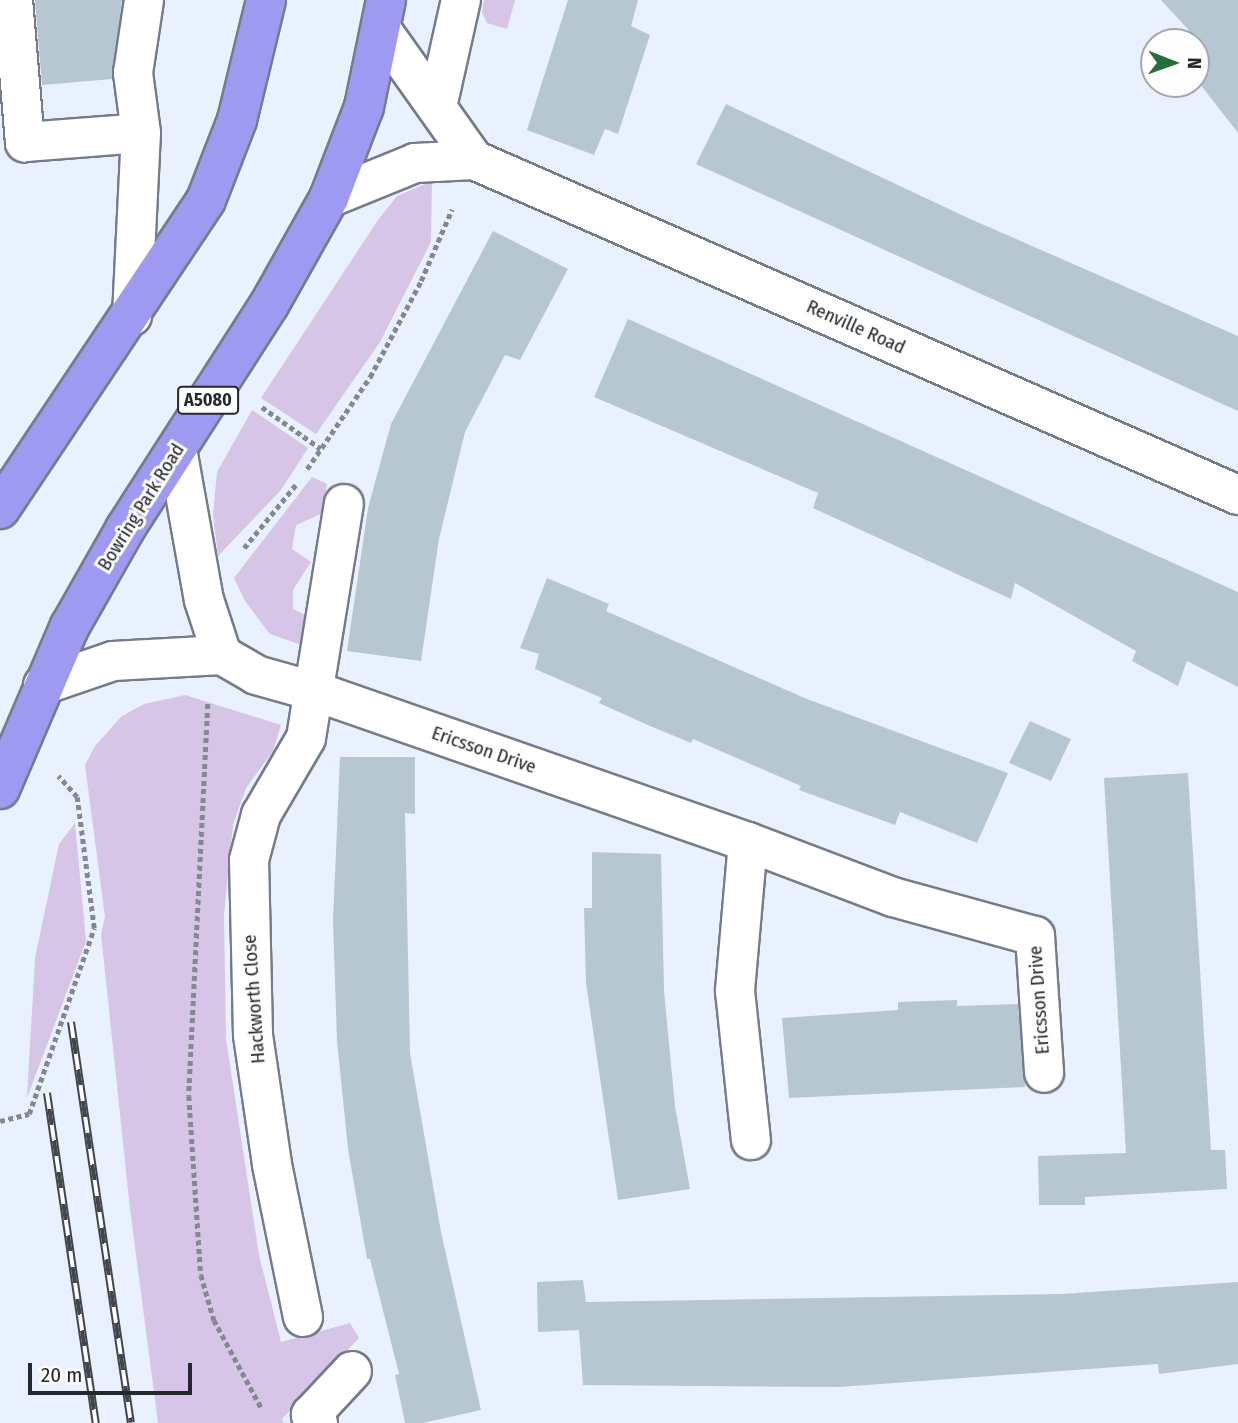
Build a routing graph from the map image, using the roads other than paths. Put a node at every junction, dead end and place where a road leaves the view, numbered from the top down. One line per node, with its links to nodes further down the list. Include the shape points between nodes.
1 (13, 0): 7 (street, via 25,142)
2 (144, 0): 7 (street, via 133,73)
3 (266, 0): 10 (highway, via 237,120 206,201)
4 (461, 0): 6 (street)
5 (384, 14): 6 (street); 9 (highway, Bowring Park Road / A5080, via 364,107)
6 (437, 107): 8 (street)
7 (141, 133): 10 (street)
8 (474, 160): 9 (street, Renville Road, via 415,163); 12 (street, Renville Road)
9 (329, 198): 11 (highway, Bowring Park Road / A5080)
10 (132, 316): 14 (highway)
11 (177, 449): 15 (street, via 204,600); 16 (highway, Bowring Park Road / A5080, via 125,529)
12 (1238, 495)
13 (344, 504): 17 (street, Hackworth Close, via 333,552)
14 (0, 509)
15 (222, 655): 16 (street, via 113,661); 17 (street, Ericsson Drive, via 256,675)
16 (43, 685): 18 (highway, Bowring Park Road / A5080)
17 (317, 692): 19 (street, Ericsson Drive); 22 (street, Hackworth Close, via 306,738 261,815 249,860 253,1035 272,1164)
18 (0, 789)
19 (748, 842): 20 (street, Ericsson Drive, via 893,897 1035,936); 21 (street, via 735,992)
20 (1044, 1073)
21 (751, 1140)
22 (303, 1317)
23 (352, 1371): 24 (street, via 311,1415)
24 (318, 1423)

